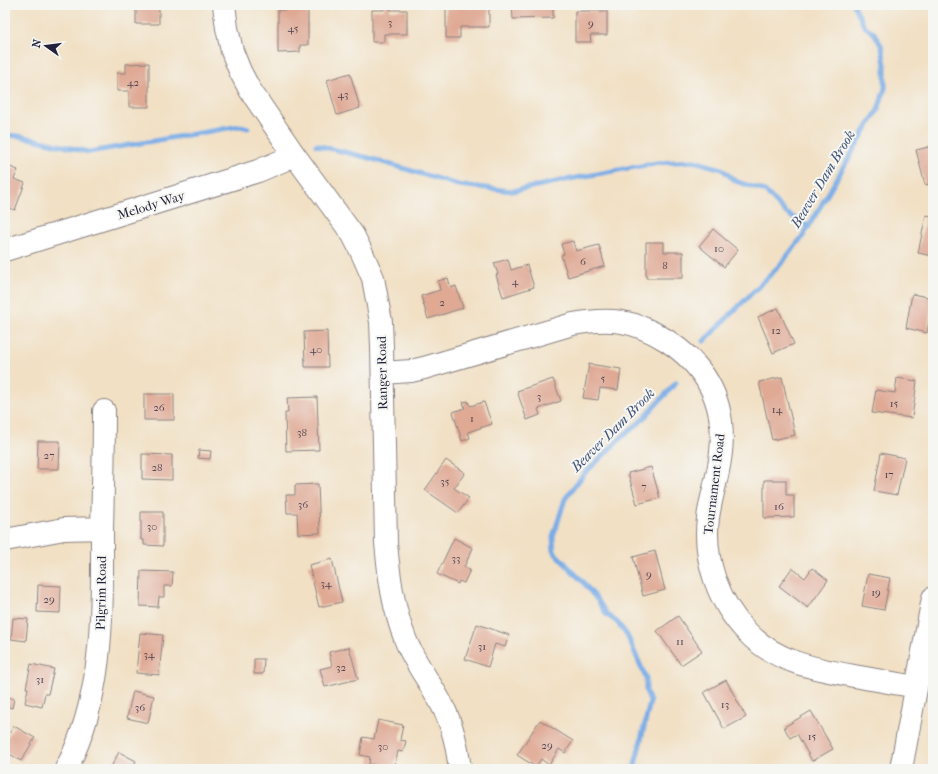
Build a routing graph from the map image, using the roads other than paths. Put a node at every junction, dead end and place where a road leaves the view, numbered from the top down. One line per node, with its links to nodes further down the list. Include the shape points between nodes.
1 (224, 5): 2 (street, Ranger Road, via 232,51 240,71)
2 (293, 153): 3 (street, Melody Way, via 284,160 258,171); 4 (street, Ranger Road, via 353,235 362,253 372,278 381,322)
3 (5, 250)
4 (383, 373): 9 (street, Tournament Road, via 424,368 592,320 634,324 654,333 688,357 702,372 720,410 721,451 708,518 707,538 709,560 715,579 722,598 734,616 761,645 800,665); 11 (street, Ranger Road, via 386,536 388,571 393,597 406,642 443,705 452,726)
5 (104, 411): 6 (street, Pilgrim Road)
6 (102, 528): 7 (street, via 64,529); 10 (street, Pilgrim Road, via 101,618 95,679 80,737)
7 (5, 540)
8 (933, 598): 9 (street)
9 (916, 687): 12 (street)
10 (66, 769)
11 (460, 769)
12 (901, 769)

